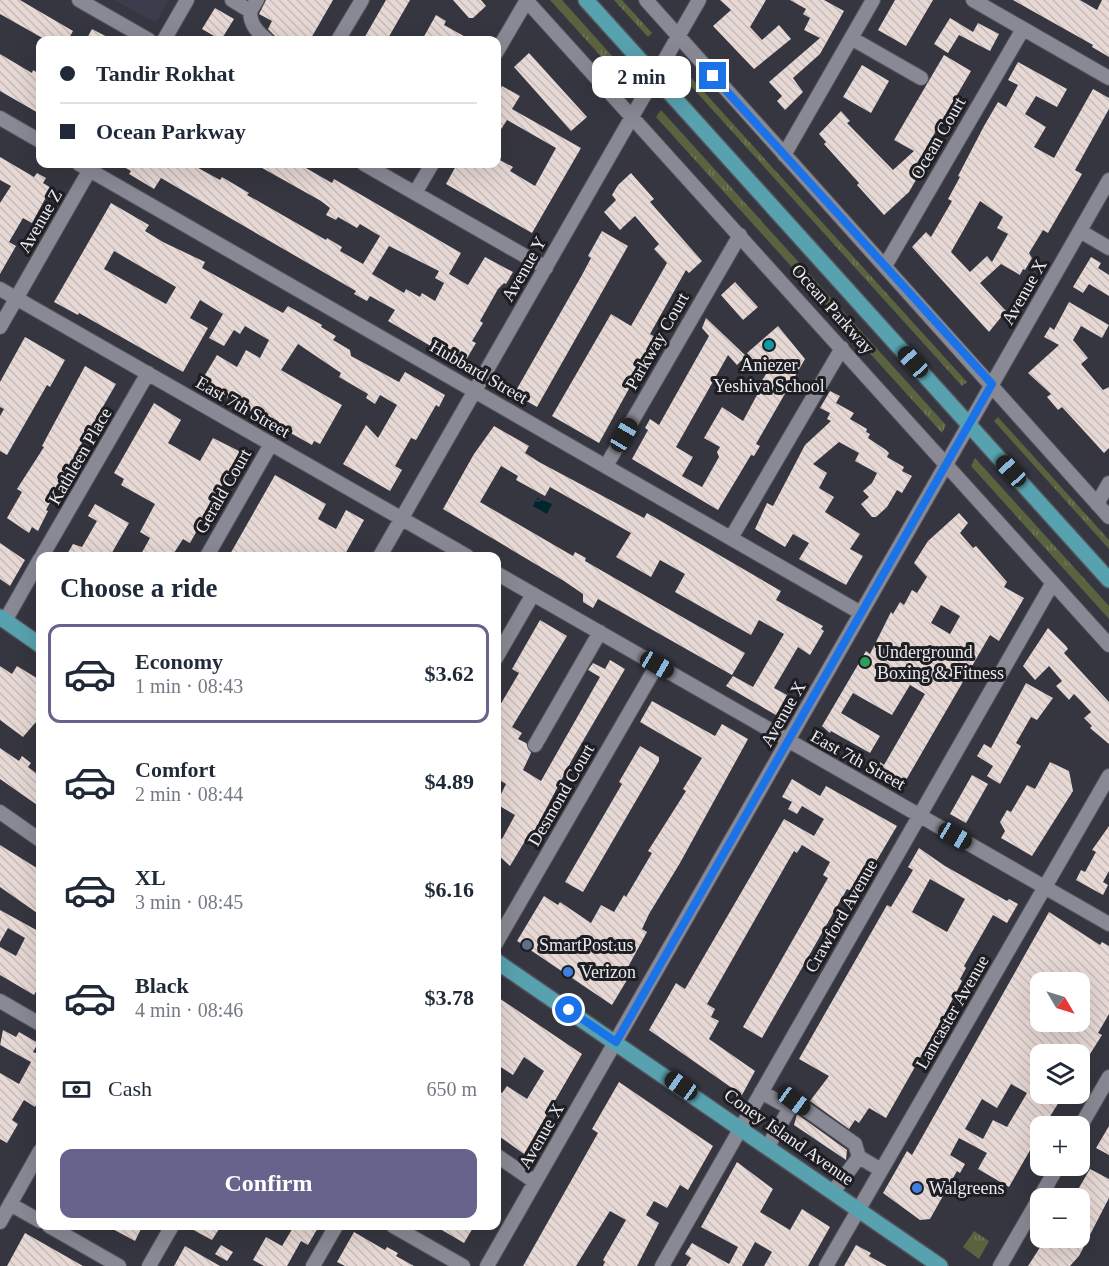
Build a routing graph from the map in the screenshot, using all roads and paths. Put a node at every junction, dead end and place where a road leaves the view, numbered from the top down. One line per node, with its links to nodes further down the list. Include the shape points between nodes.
1 (79, 0): 13 (street)
2 (187, 0): 14 (street)
3 (232, 0): 11 (street)
4 (362, 0): 16 (street)
5 (526, 0): 19 (street); 23 (street, Ocean Parkway)
6 (586, 0): 20 (main road, Ocean Parkway)
7 (646, 0): 17 (street)
8 (699, 0): 17 (street, Avenue Y)
9 (873, 0): 18 (street)
10 (973, 0): 12 (street)
11 (254, 5): 15 (street, via 250,19)
12 (1023, 29): 22 (street); 36 (street, Ocean Court)
13 (142, 36)
14 (166, 36)
15 (263, 36)
16 (340, 36)
17 (678, 36): 20 (street, Avenue Y); 26 (street)
18 (851, 38): 21 (street); 26 (street)
19 (501, 44)
20 (655, 76): 23 (street, Avenue Y); 45 (main road, Ocean Parkway)
21 (921, 78)
22 (1109, 78)
23 (632, 117): 34 (street, Ocean Parkway); 37 (street, Avenue Y)
24 (0, 118): 25 (street)
25 (36, 139)
26 (784, 155): 36 (street)
27 (86, 168): 39 (street, Avenue Z)
28 (90, 168): 44 (street, Hubbard Street)
29 (373, 168): 32 (street)
30 (430, 168): 32 (street)
31 (1109, 180): 33 (street, Avenue X)
32 (415, 193): 37 (street)
33 (1080, 231): 35 (street); 43 (street, Avenue X)
34 (740, 234): 41 (street, Ocean Parkway); 48 (street, Parkway Court)
35 (1109, 248)
36 (885, 266): 43 (street)
37 (546, 268): 44 (street, Avenue Y)
38 (0, 289): 39 (street, East 7th Street)
39 (16, 298): 40 (street, Avenue Z); 42 (street, East 7th Street)
40 (0, 327)
41 (842, 348): 47 (street, Ocean Parkway); 53 (street)
42 (148, 373): 46 (street, East 7th Street); 54 (street, Kathleen Place)
43 (992, 384): 45 (street, Avenue X); 50 (street)
44 (475, 391): 48 (street, Hubbard Street); 52 (street, Avenue Y)
45 (969, 425): 47 (street, Avenue X); 60 (main road, Ocean Parkway)
46 (271, 444): 52 (street, East 7th Street); 55 (street, Gerald Court)
47 (946, 464): 61 (street, Ocean Parkway); 63 (street, Avenue X)
48 (606, 466): 53 (street, Hubbard Street)
49 (1109, 483): 50 (street)
50 (1097, 504): 51 (street)
51 (1109, 516)
52 (402, 519): 56 (street, Avenue Y); 57 (street, East 7th Street)
53 (731, 538): 63 (street, Hubbard Street)
54 (44, 552)
55 (209, 552)
56 (383, 552)
57 (460, 552)
58 (36, 566): 64 (street, Kathleen Place)
59 (501, 576): 62 (street, East 7th Street)
60 (1109, 580)
61 (1052, 584): 67 (street, Ocean Parkway); 74 (street, Crawford Avenue)
62 (533, 594): 65 (street, East 7th Street); 68 (street)
63 (861, 613): 70 (street, Avenue X)
64 (2, 619): 66 (main road)
65 (600, 632): 69 (street, East 7th Street); 71 (street)
66 (36, 642)
67 (1109, 645)
68 (501, 649)
69 (657, 665): 70 (street, East 7th Street); 78 (street, Desmond Court)
70 (788, 741): 74 (street, East 7th Street); 82 (street, Avenue X)
71 (535, 746)
72 (1109, 776): 76 (street, Lancaster Avenue)
73 (0, 812): 75 (street)
74 (919, 815): 76 (street, East 7th Street); 84 (street, Crawford Avenue)
75 (36, 837)
76 (1045, 887): 77 (street, East 7th Street); 92 (street, Lancaster Avenue)
77 (1109, 924)
78 (501, 934)
79 (501, 963): 82 (main road, Coney Island Avenue)
80 (0, 1001): 81 (street)
81 (36, 1022)
82 (616, 1042): 87 (main road, Coney Island Avenue); 94 (street, Avenue X)
83 (1109, 1077): 86 (street)
84 (761, 1092): 85 (street, via 781,1104); 87 (street, Crawford Avenue)
85 (794, 1101): 88 (street); 89 (street, via 855,1144)
86 (1086, 1116)
87 (741, 1128): 88 (main road, Coney Island Avenue); 109 (street, Crawford Avenue)
88 (768, 1146): 95 (main road, Coney Island Avenue)
89 (859, 1157): 92 (street); 95 (street)
90 (36, 1158): 96 (street)
91 (501, 1158): 94 (street)
92 (881, 1170): 97 (street, Lancaster Avenue)
93 (1052, 1176): 112 (street)
94 (536, 1182): 108 (street, Avenue X)
95 (833, 1192): 97 (main road, Coney Island Avenue)
96 (10, 1204): 98 (street); 99 (street)
97 (859, 1209): 110 (street, Lancaster Avenue); 111 (main road, Coney Island Avenue)
98 (36, 1219)
99 (0, 1222)
100 (56, 1230): 104 (street)
101 (170, 1230): 105 (street)
102 (334, 1230): 106 (street)
103 (400, 1230): 107 (street)
104 (119, 1266)
105 (149, 1266)
106 (313, 1266)
107 (463, 1266)
108 (488, 1266)
109 (662, 1266)
110 (826, 1266)
111 (940, 1266)
112 (1000, 1266)

